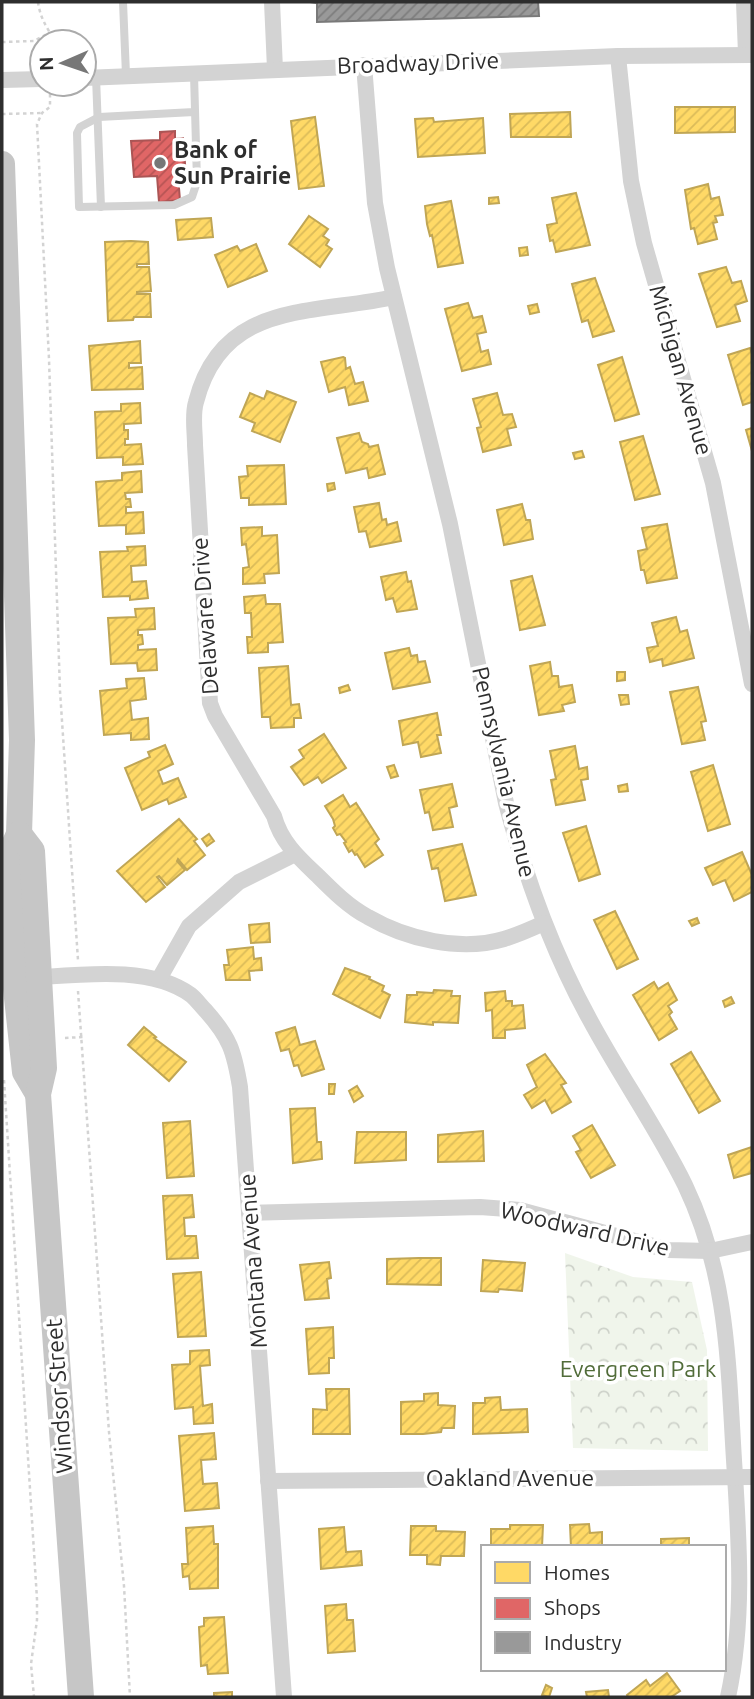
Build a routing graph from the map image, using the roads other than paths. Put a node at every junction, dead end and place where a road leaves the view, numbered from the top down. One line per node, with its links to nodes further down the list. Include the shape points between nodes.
1 (124, 2): 9 (lane)
2 (272, 2): 7 (street)
3 (744, 2): 4 (street)
4 (749, 55): 5 (street, Broadway Drive)
5 (618, 56): 6 (street, Broadway Drive); 20 (street, Michigan Avenue, via 631,181 644,243 713,483)
6 (364, 65): 7 (street, Broadway Drive); 18 (street, Pennsylvania Avenue, via 375,203)
7 (275, 69): 8 (street, Broadway Drive)
8 (194, 72): 9 (street, Broadway Drive); 14 (lane)
9 (126, 75): 10 (street, Broadway Drive)
10 (98, 77)
11 (28, 79): 12 (street)
12 (2, 80)
13 (95, 98): 15 (lane)
14 (194, 112): 15 (lane); 17 (lane, via 197,182 192,197 174,205)
15 (99, 117): 17 (lane); 17 (lane, via 78,130 77,158 79,207)
16 (2, 164): 19 (main road, Windsor Street)
17 (101, 207)
18 (394, 297): 21 (street, Delaware Drive, via 274,316 250,326 212,364 195,404 210,703 274,816 279,833); 22 (street, Pennsylvania Avenue, via 450,524 506,803)
19 (4, 303): 23 (main road, Windsor Street, via 22,740 19,834 11,852)
20 (752, 684)
21 (295, 854): 22 (street, Delaware Drive, via 367,917 432,941 503,940); 24 (street, via 239,882 190,926)
22 (544, 923): 27 (street, Pennsylvania Avenue, via 589,1019 685,1185)
23 (19, 979): 24 (street, Montana Avenue, via 122,974); 31 (main road, Windsor Street, via 25,1072 38,1094)
24 (159, 979): 25 (street, Montana Avenue, via 191,995 225,1032 240,1087)
25 (249, 1213): 27 (street, Woodward Drive, via 520,1210 668,1251); 30 (street, Montana Avenue)
26 (752, 1242): 27 (street, Woodward Drive)
27 (710, 1251): 28 (street, Pennsylvania Avenue, via 724,1309)
28 (735, 1477): 29 (street, Oakland Avenue); 30 (street, Oakland Avenue); 33 (street, Pennsylvania Avenue, via 739,1622)
29 (752, 1477)
30 (268, 1481): 32 (street, Montana Avenue)
31 (81, 1697)
32 (284, 1697)
33 (728, 1697)

